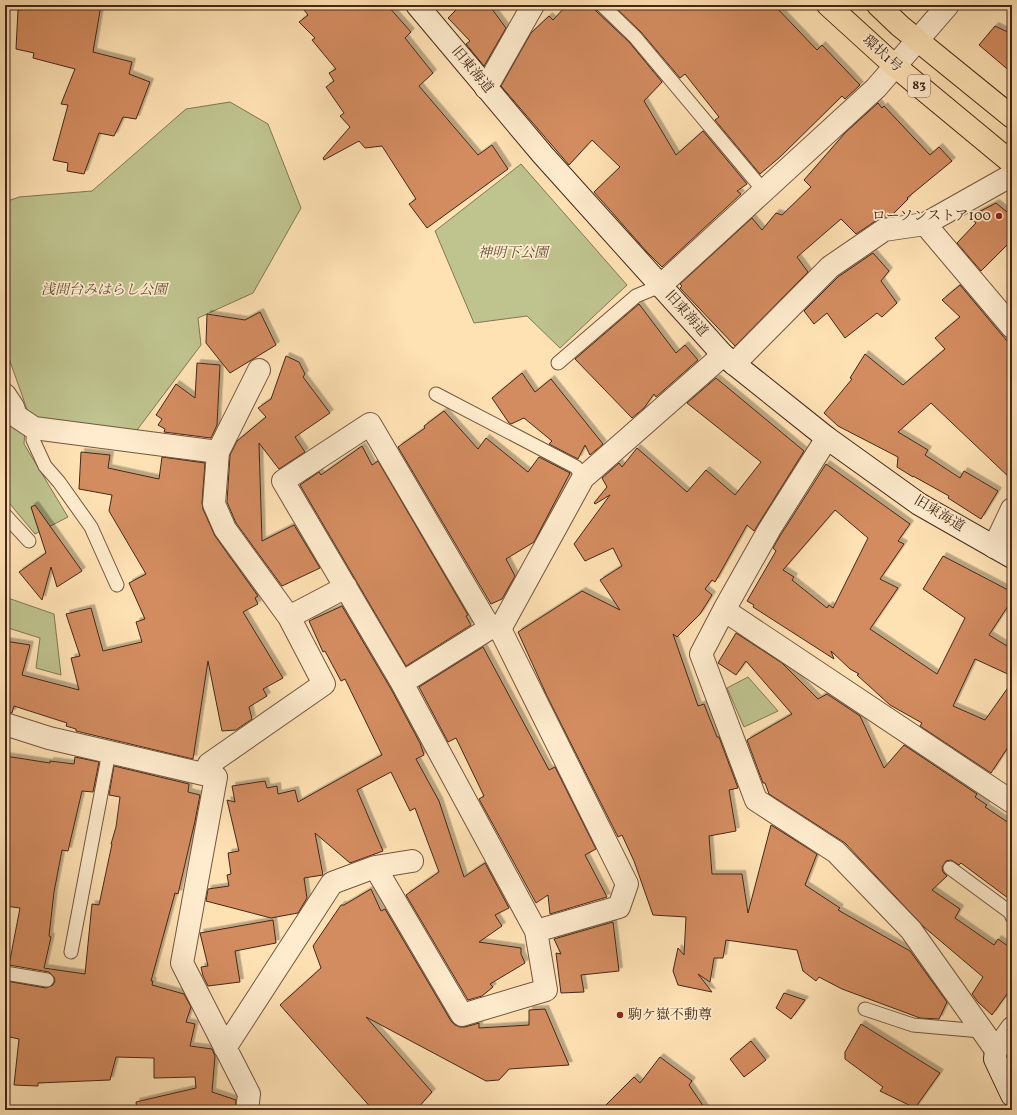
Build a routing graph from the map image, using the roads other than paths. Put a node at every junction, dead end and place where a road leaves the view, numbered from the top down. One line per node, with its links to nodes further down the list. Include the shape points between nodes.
1 (417, 5): 9 (street, 旧東海道)
2 (533, 5): 9 (street)
3 (602, 5): 13 (lane, via 635,37)
4 (828, 5): 8 (main road, 環状1号 / 83)
5 (878, 5): 7 (main road, 83)
6 (948, 5): 7 (street)
7 (918, 40): 8 (street); 10 (main road, 83)
8 (895, 66): 11 (main road, 環状1号 / 83); 13 (street, via 876,88)
9 (486, 88): 15 (street, 旧東海道, via 542,155)
10 (1012, 117)
11 (1012, 163)
12 (1012, 175): 14 (street)
13 (764, 191): 15 (street)
14 (925, 224): 16 (street); 17 (street, via 884,230 830,267)
15 (660, 286): 17 (street, 旧東海道); 18 (lane, via 636,296)
16 (1012, 328)
17 (728, 359): 23 (street, 旧東海道); 25 (street)
18 (558, 362)
19 (259, 370): 24 (street)
20 (436, 394): 25 (lane, via 576,467)
21 (5, 395): 22 (street, via 16,416)
22 (34, 428): 24 (street); 30 (lane, via 33,440 45,466 60,482 91,527)
23 (827, 438): 29 (street, 旧東海道, via 919,504); 32 (street, via 769,530)
24 (218, 452): 33 (street, via 214,504 225,529)
25 (583, 478): 34 (street)
26 (1012, 509): 29 (street)
27 (5, 515): 28 (lane)
28 (29, 541)
29 (1003, 552)
30 (117, 585)
31 (346, 587): 33 (street); 34 (street, via 283,480 370,424); 35 (street)
32 (724, 610): 39 (street); 50 (street, via 701,654 756,800 836,852 911,930)
33 (289, 617): 38 (street, via 324,684 209,764)
34 (495, 628): 35 (street); 44 (street, via 627,884 619,907)
35 (402, 683): 44 (street, via 488,847)
36 (5, 724): 37 (street, via 49,738)
37 (109, 752): 38 (street); 45 (lane)
38 (205, 774): 51 (street, via 216,777 182,963)
39 (1012, 802)
40 (412, 861): 41 (street)
41 (375, 868): 44 (street, via 462,1015 546,990); 51 (street, via 332,883)
42 (950, 868): 43 (lane, via 1011,913)
43 (1012, 917)
44 (536, 931)
45 (71, 952)
46 (5, 973): 47 (lane)
47 (47, 980)
48 (865, 1009): 50 (lane, via 913,1025)
49 (1012, 1028): 52 (street)
50 (981, 1031): 52 (street)
51 (225, 1048): 54 (street, via 249,1094)
52 (996, 1050): 53 (street, via 995,1059)
53 (1012, 1095)
54 (245, 1107)

